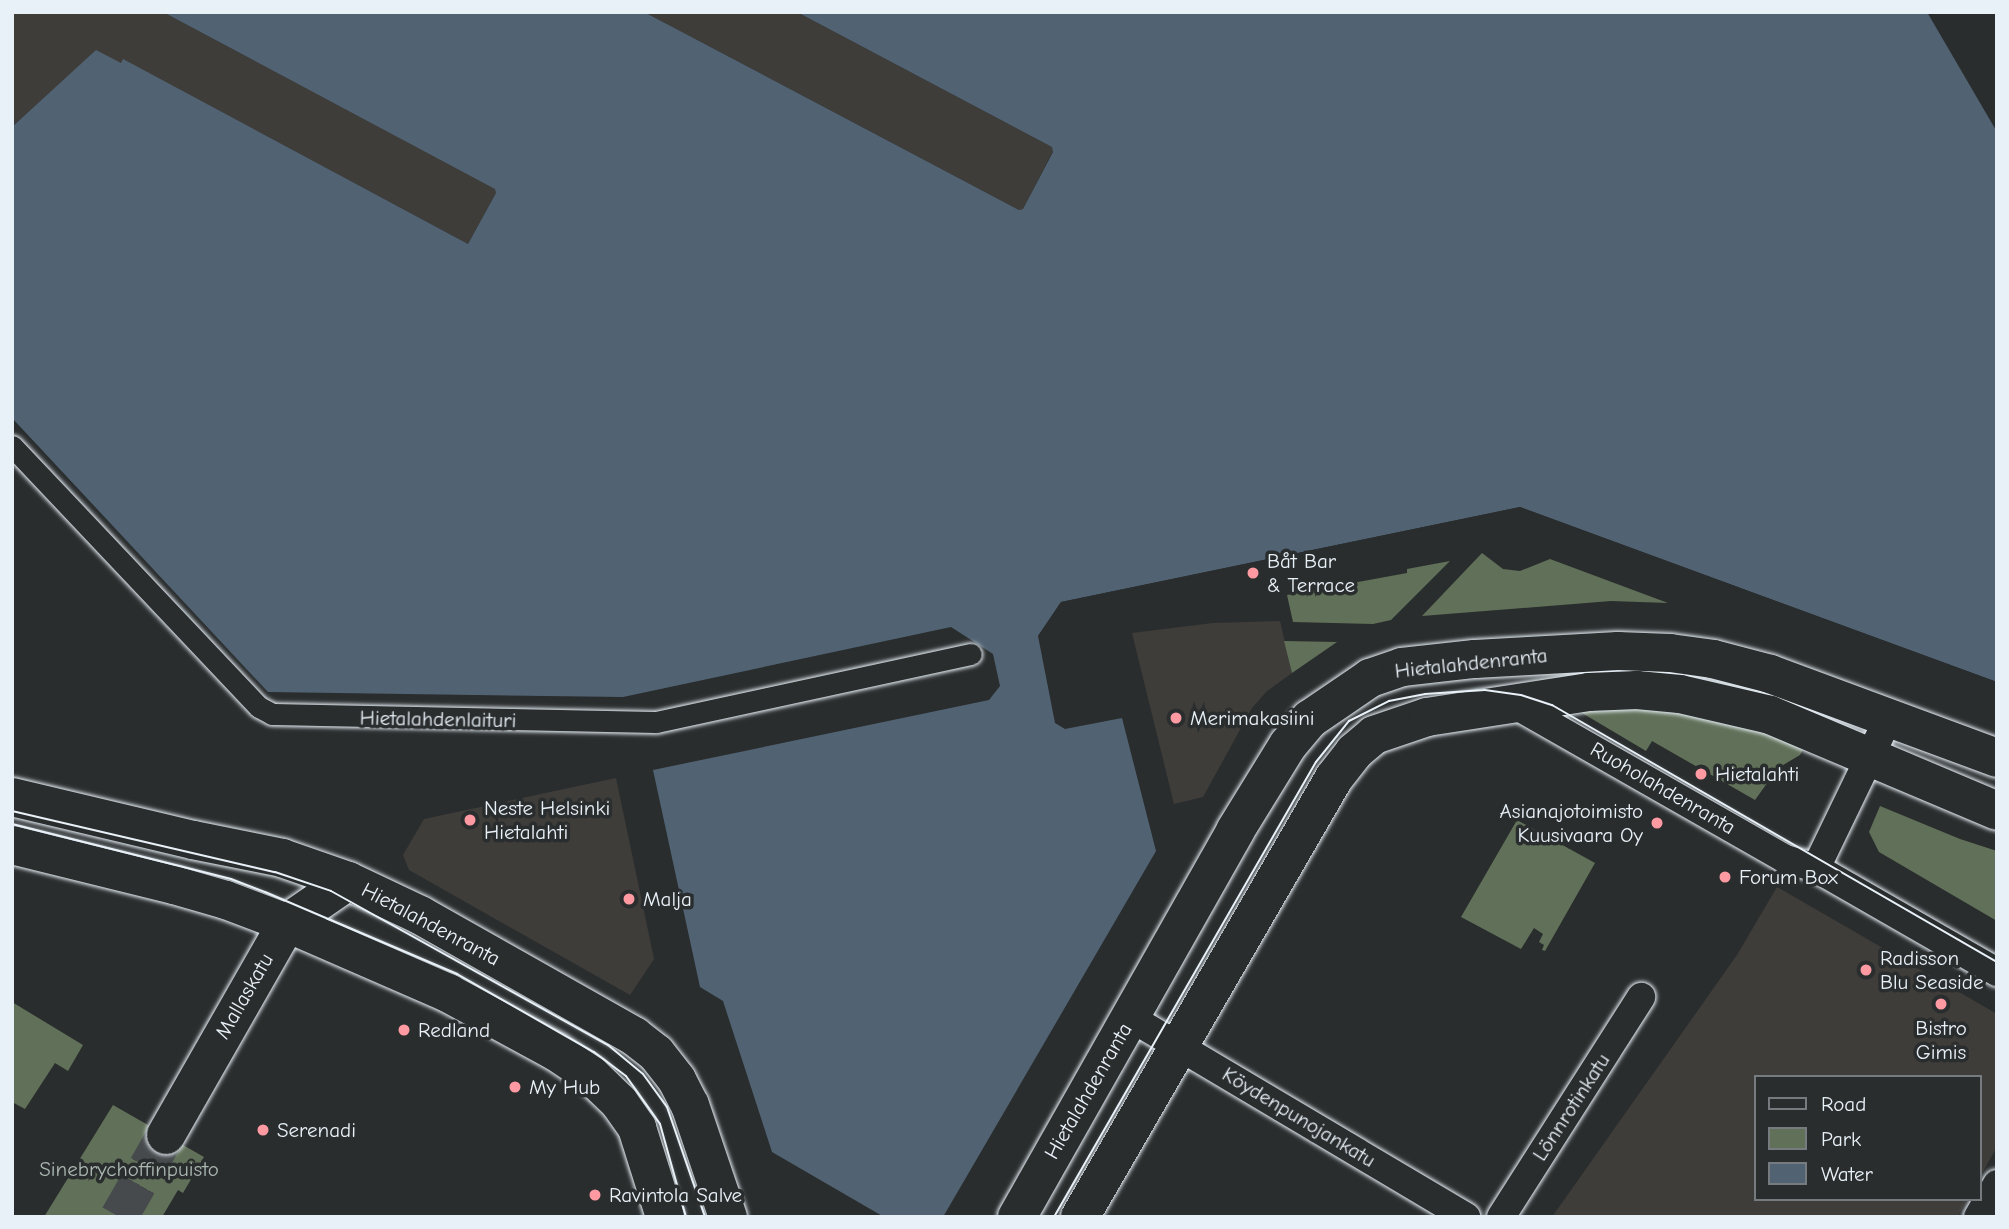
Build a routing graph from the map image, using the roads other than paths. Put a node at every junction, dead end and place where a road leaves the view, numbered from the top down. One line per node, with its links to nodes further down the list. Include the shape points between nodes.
1 (12, 446): 2 (street, Hietalahdenlaituri, via 258,707 272,714 656,722)
2 (971, 654)
3 (1512, 704): 6 (main road, Hietalahdenranta, via 1589,692 1680,694 1770,715); 10 (street, Ruoholahdenranta, via 1785,859); 16 (main road, Hietalahdenranta, via 1395,725 1354,752 1334,778)
4 (1889, 717): 5 (main road, Hietalahdenranta); 6 (street); 15 (main road, Hietalahdenranta, via 1770,674 1671,653 1545,654 1422,664 1385,672 1310,719 1288,745)
5 (1997, 758)
6 (1870, 759): 8 (main road, Hietalahdenranta); 10 (street)
7 (12, 797): 11 (main road, Hietalahdenranta, via 282,858)
8 (1997, 811)
9 (12, 845): 12 (main road, via 187,888)
10 (1816, 868): 13 (street, Ruoholahdenranta)
11 (348, 881): 12 (main road, Mallaskatu); 20 (main road, Hietalahdenranta, via 419,915 634,1036 656,1053 690,1105)
12 (287, 923): 17 (main road, Mallaskatu); 19 (main road, via 448,993 591,1075 619,1102 636,1128)
13 (1997, 972)
14 (1641, 997): 24 (street, Lönnrotinkatu)
15 (1131, 1018): 16 (street, Köydenpunojankatu); 21 (main road, Hietalahdenranta)
16 (1179, 1046): 22 (main road, Hietalahdenranta); 23 (street, Köydenpunojankatu)
17 (166, 1135)
18 (1997, 1184): 25 (street)
19 (665, 1217)
20 (728, 1217)
21 (1017, 1217)
22 (1080, 1217)
23 (1466, 1217)
24 (1501, 1217)
25 (1978, 1217)

